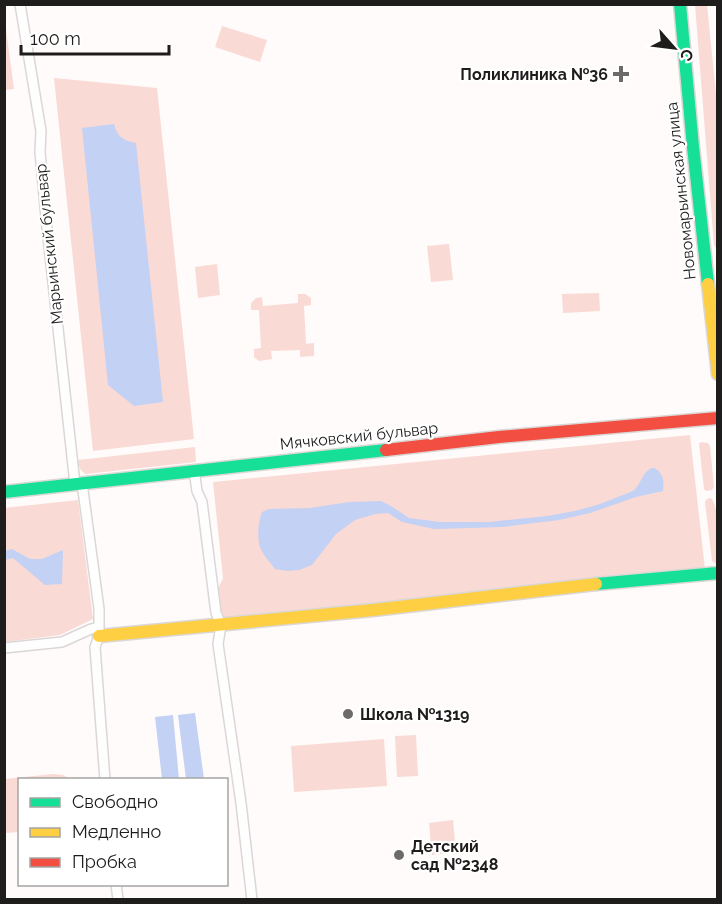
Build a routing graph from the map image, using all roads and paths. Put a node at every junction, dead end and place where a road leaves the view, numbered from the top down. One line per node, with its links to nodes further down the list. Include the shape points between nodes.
1 (20, 4): 6 (street, Марьинский бульвар, via 40,131 47,228)
2 (680, 4): 3 (street, Новомарьинская улица)
3 (717, 374)
4 (717, 418): 5 (street, Мячковский бульвар)
5 (194, 470): 6 (street, Мячковский бульвар); 9 (street, via 196,491 202,502 216,614)
6 (79, 484): 7 (street, Мячковский бульвар); 10 (street, Марьинский бульвар)
7 (4, 492)
8 (717, 573): 9 (street)
9 (221, 625): 10 (street); 13 (street, via 218,644)
10 (99, 631): 11 (street, via 62,642); 12 (street, Марьинский бульвар, via 95,647)
11 (4, 648)
12 (105, 778)
13 (252, 900)

